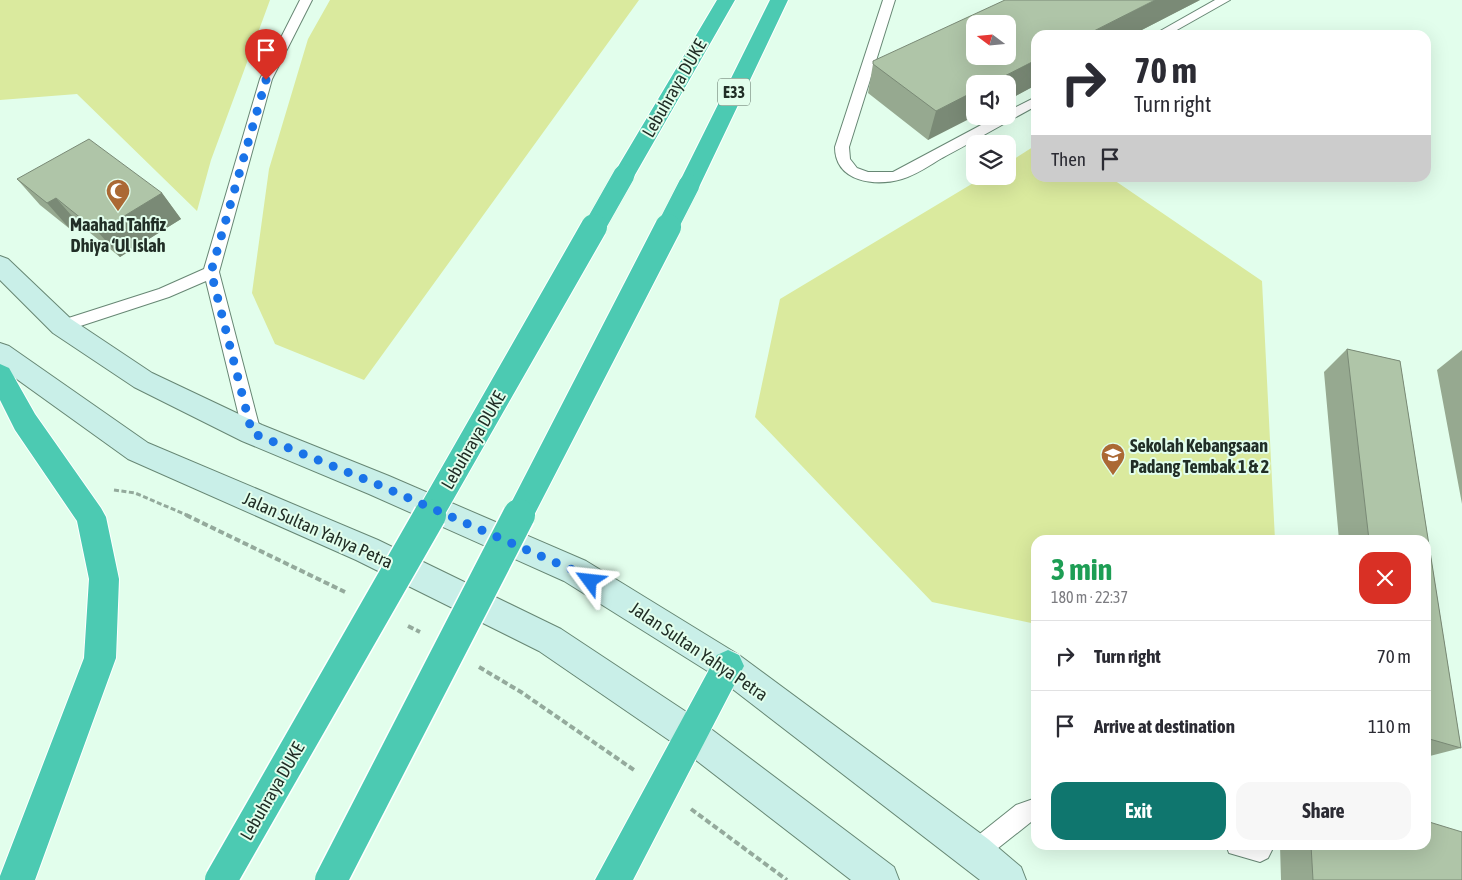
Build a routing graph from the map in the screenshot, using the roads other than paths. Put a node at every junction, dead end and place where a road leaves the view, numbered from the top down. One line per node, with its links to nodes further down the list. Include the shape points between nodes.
1 (306, 0): 9 (lane, via 266,80)
2 (726, 0): 19 (highway, Lebuhraya DUKE, bridge)
3 (779, 0): 20 (highway, E33, bridge, via 689,185)
4 (889, 0): 7 (lane, via 842,147 843,159 850,169 864,177 886,179 900,175)
5 (1224, 0): 6 (lane)
6 (1168, 30)
7 (1031, 104)
8 (0, 264): 10 (main road, Jalan Sultan Yahya Petra)
9 (211, 272): 10 (lane, via 164,292); 13 (lane)
10 (62, 326): 13 (main road, Jalan Sultan Yahya Petra, via 143,380)
11 (0, 352): 15 (main road, Jalan Sultan Yahya Petra, via 138,450 367,550 550,640)
12 (0, 375): 18 (highway, via 25,422 91,517 104,579 100,658)
13 (252, 433): 14 (main road, Jalan Sultan Yahya Petra, via 575,571)
14 (728, 666): 15 (highway); 17 (main road, Jalan Sultan Yahya Petra)
15 (691, 735): 21 (highway); 22 (main road, Jalan Sultan Yahya Petra)
16 (1031, 811): 17 (lane)
17 (975, 852): 23 (main road, Jalan Sultan Yahya Petra)
18 (17, 880)
19 (221, 880)
20 (331, 880)
21 (613, 880)
22 (881, 880)
23 (1008, 880)

